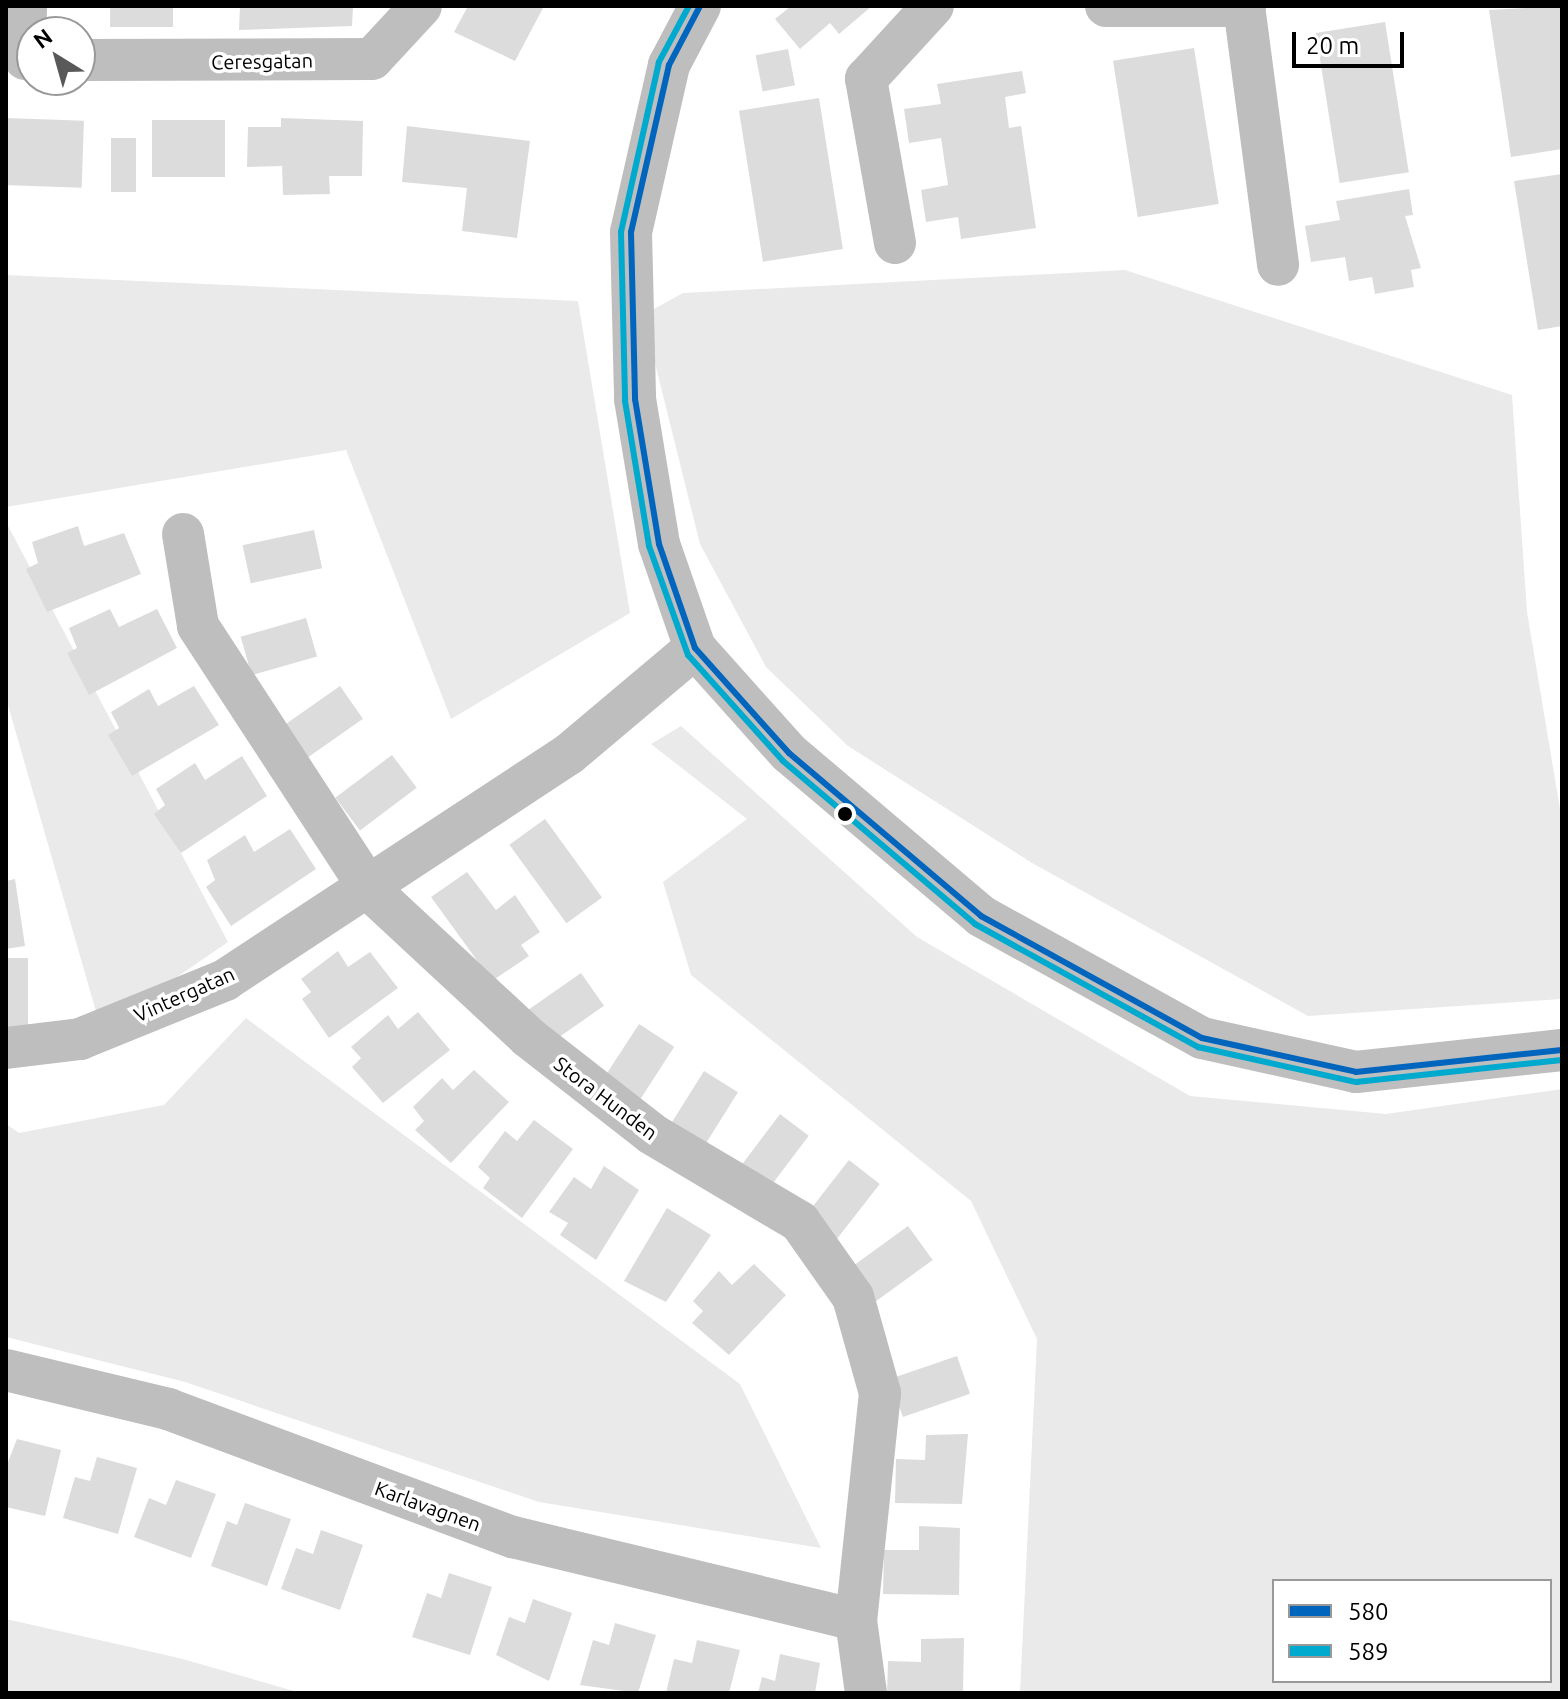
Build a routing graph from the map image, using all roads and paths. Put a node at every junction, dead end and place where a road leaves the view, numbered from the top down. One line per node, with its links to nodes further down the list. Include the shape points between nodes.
1 (421, 6): 6 (street, Ceresgatan, via 372,59)
2 (700, 6): 10 (street, via 669,65 631,232 635,399 659,544)
3 (933, 6): 7 (street, via 866,79)
4 (1106, 6): 5 (street)
5 (1244, 6): 8 (street)
6 (96, 60)
7 (895, 243)
8 (1278, 265)
9 (183, 534): 11 (street, Stora Hunden, via 198,626)
10 (695, 648): 11 (street, Vintergatan, via 569,754); 13 (street, via 789,753 981,916 1202,1038 1356,1072)
11 (370, 890): 12 (street, Vintergatan, via 225,980 80,1039); 15 (street, Stora Hunden, via 528,1037 627,1115 800,1222 853,1297 880,1393)
12 (6, 1048)
13 (1562, 1050)
14 (6, 1370): 15 (street, Karlavagnen, via 168,1409 513,1537)
15 (856, 1620): 16 (street, Stora Hunden)
16 (866, 1693)

